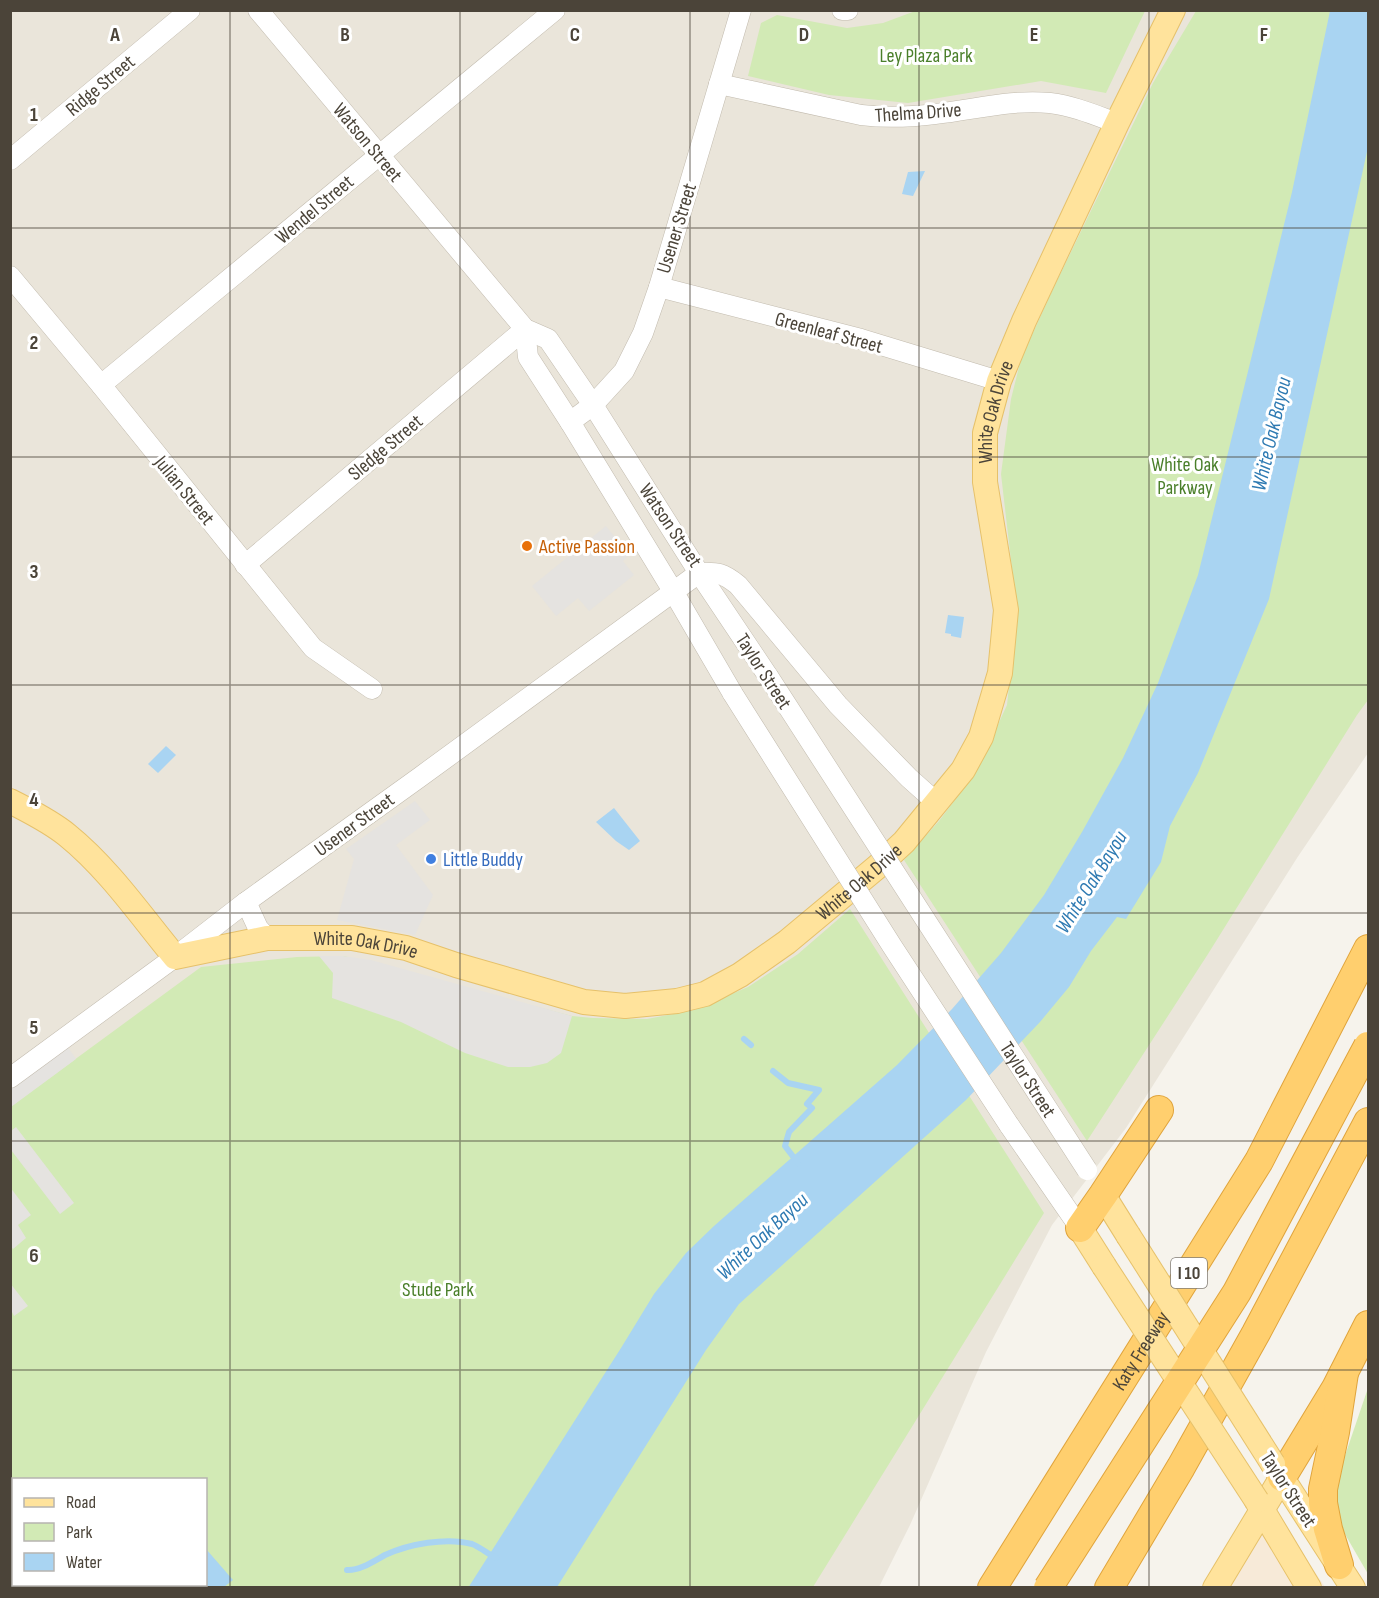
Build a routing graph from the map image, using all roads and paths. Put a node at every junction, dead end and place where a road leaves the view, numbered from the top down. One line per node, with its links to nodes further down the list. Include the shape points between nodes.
1 (190, 10): 11 (street, Ridge Street)
2 (258, 10): 10 (street, Watson Street)
3 (555, 10): 10 (street, Wendel Street)
4 (741, 10): 8 (street, Usener Street)
5 (842, 10): 6 (street)
6 (848, 10)
7 (1173, 10): 9 (main road, White Oak Drive)
8 (719, 84): 9 (street, Thelma Drive, via 881,117 1020,102 1081,109); 13 (street, Usener Street)
9 (1117, 123): 15 (main road, White Oak Drive)
10 (380, 155): 14 (street, Watson Street); 16 (street, Wendel Street)
11 (10, 160)
12 (10, 276): 16 (street, Julian Street)
13 (659, 287): 15 (street, Greenleaf Street, via 861,339); 17 (street, Usener Street, via 624,371)
14 (525, 329): 17 (street, Watson Street, via 548,339); 18 (street, Watson Street, via 528,357); 19 (street, Sledge Street)
15 (999, 381): 24 (main road, White Oak Drive, via 985,433 985,482 1006,610 1000,673 981,737 963,771)
16 (101, 385): 19 (street, Julian Street)
17 (593, 405): 18 (street, Usener Street); 20 (street, Watson Street)
18 (570, 422): 21 (street, Watson Street)
19 (244, 565): 22 (street, Julian Street, via 313,648)
20 (699, 573): 21 (street, Usener Street); 24 (street, Watson Street, via 718,572 738,585 838,705); 33 (street, Taylor Street, bridge)
21 (673, 591): 25 (street, Usener Street); 34 (street, Taylor Street, bridge, via 733,694 892,946)
22 (372, 689)
23 (10, 801): 28 (main road, via 66,834 89,855)
24 (937, 802): 26 (main road, White Oak Drive, via 904,842 787,942 705,994 676,1001 625,1005 584,1002 406,948 352,938)
25 (246, 902): 26 (street); 28 (street, Usener Street)
26 (267, 938): 28 (main road, White Oak Drive)
27 (1368, 949): 40 (highway, Katy Freeway / I 10, via 1259,1161)
28 (175, 957): 30 (street, Usener Street)
29 (1368, 1046): 41 (highway, bridge, via 1237,1292)
30 (10, 1078)
31 (1159, 1110): 33 (highway)
32 (1368, 1122): 42 (highway, via 1256,1334)
33 (1103, 1195): 34 (highway); 37 (main road, Taylor Street, bridge)
34 (1080, 1228): 38 (main road, Taylor Street, bridge)
35 (1368, 1325): 36 (highway)
36 (1344, 1373): 37 (highway); 39 (highway, via 1323,1503 1328,1529)
37 (1277, 1470): 38 (main road); 39 (main road, Taylor Street)
38 (1259, 1505): 43 (main road); 44 (main road, Taylor Street)
39 (1346, 1576)
40 (992, 1587)
41 (1048, 1587)
42 (1109, 1587)
43 (1215, 1587)
44 (1309, 1587)

